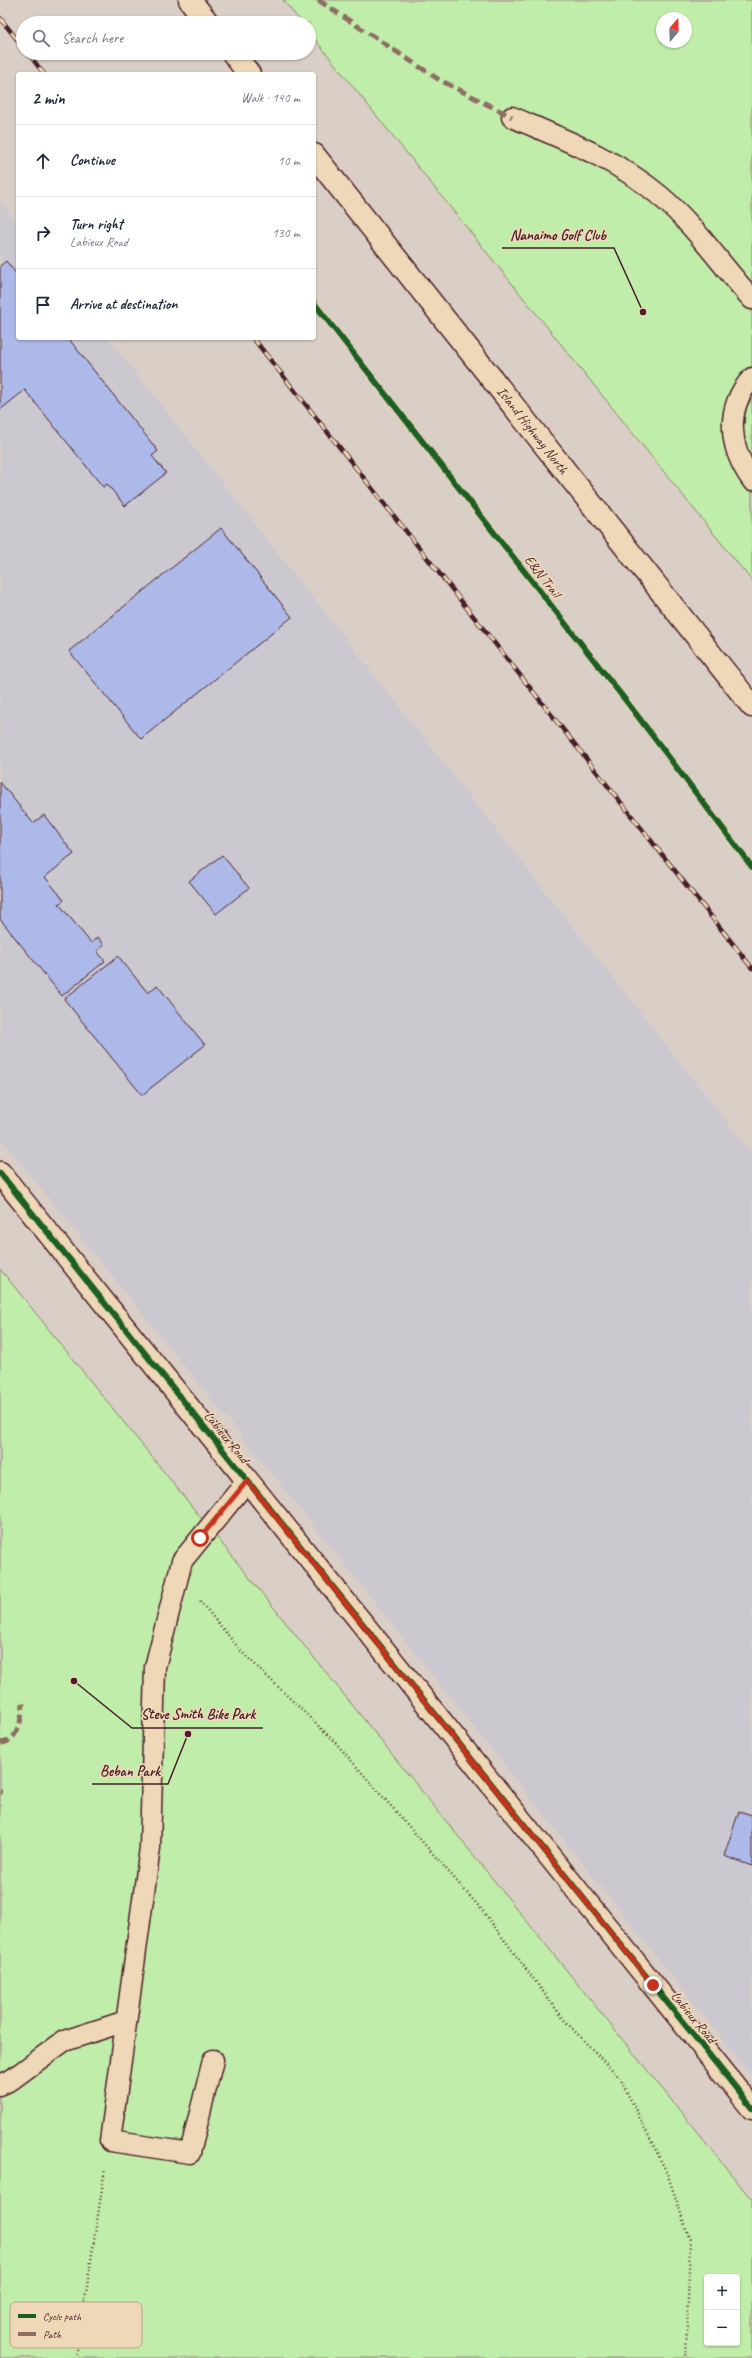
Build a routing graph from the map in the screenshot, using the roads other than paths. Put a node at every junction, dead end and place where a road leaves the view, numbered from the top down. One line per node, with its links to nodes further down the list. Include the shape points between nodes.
1 (190, 0): 2 (street)
2 (203, 16)
3 (238, 60): 4 (street)
4 (247, 72)
5 (512, 117): 7 (lane, via 592,152 627,172 659,196 697,234)
6 (316, 158): 10 (street, Island Highway North)
7 (752, 299)
8 (752, 378): 9 (lane, via 742,390 734,410 732,436 745,470)
9 (752, 480)
10 (752, 706)
11 (0, 1174): 12 (street, Labieux Road)
12 (247, 1481): 13 (lane, via 182,1561 155,1667 150,1848); 16 (street, Labieux Road)
13 (126, 2021): 14 (lane, via 110,2141 190,2153); 15 (lane, via 64,2041 11,2080)
14 (213, 2060)
15 (0, 2085)
16 (752, 2108)

